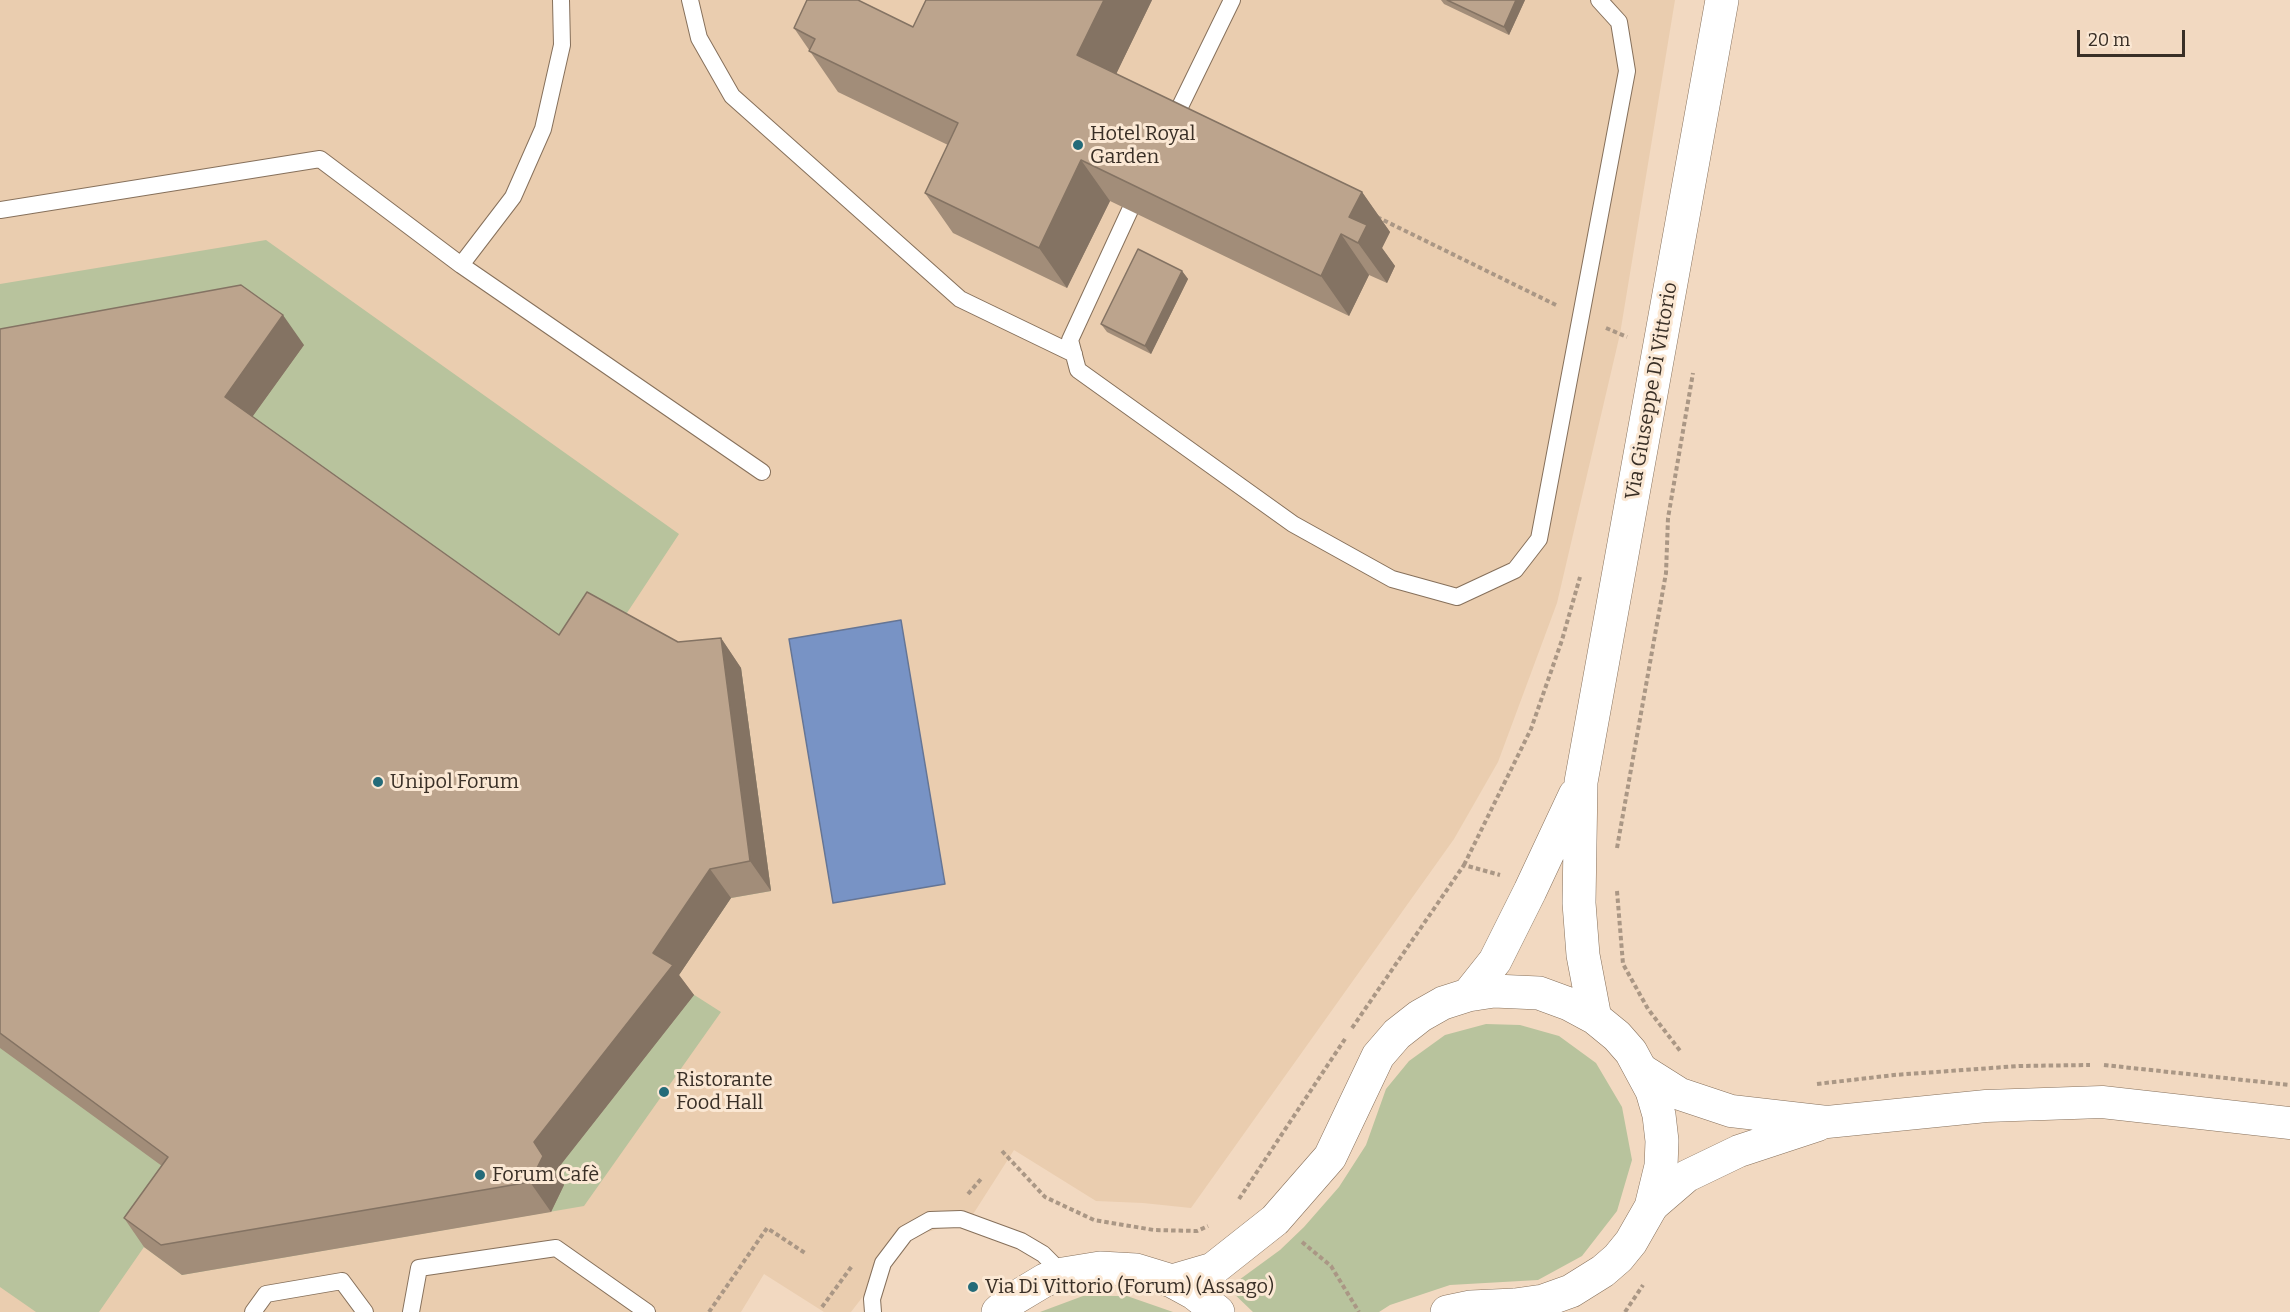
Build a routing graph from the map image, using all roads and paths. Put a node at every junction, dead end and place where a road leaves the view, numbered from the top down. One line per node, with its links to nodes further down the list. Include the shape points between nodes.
1 (561, 0): 10 (lane, via 562,45 543,129 513,197)
2 (690, 0): 15 (lane, via 699,38 732,96 960,299)
3 (1232, 0): 6 (lane)
4 (1722, 0): 19 (main road, Via Giuseppe Di Vittorio)
5 (1607, 3): 11 (lane, via 1619,22 1628,71)
6 (1170, 126)
7 (0, 210): 10 (lane, via 320,159)
8 (1130, 210): 15 (lane, via 1070,340)
9 (1367, 212): 11 (path)
10 (461, 265): 17 (lane)
11 (1581, 318): 13 (path); 15 (lane, via 1539,539 1515,570 1457,597 1392,579 1293,524 1078,370)
12 (1630, 326): 13 (path)
13 (1628, 337): 14 (path)
14 (1626, 349)
15 (1074, 354)
16 (1695, 365): 20 (path, via 1668,518 1666,573)
17 (762, 472)
18 (1582, 567): 21 (path, via 1531,729)
19 (1581, 782): 23 (main road, Via Giuseppe Di Vittorio, via 1500,951); 24 (main road, Via Giuseppe Di Vittorio, via 1579,903 1583,955)
20 (1616, 853)
21 (1464, 865)
22 (1616, 882): 25 (path, via 1623,964 1648,1009)
23 (1468, 995): 24 (main road, via 1494,991 1539,993); 34 (main road, via 1420,1016 1384,1049 1330,1157)
24 (1595, 1018): 26 (main road, via 1617,1036)
25 (1684, 1056)
26 (1642, 1070): 29 (street, via 1680,1095 1731,1111); 33 (main road, via 1653,1091 1662,1141 1661,1166)
27 (1816, 1084): 28 (path, via 2019,1066 2107,1065)
28 (2290, 1085)
29 (1827, 1122): 30 (street, via 1986,1106 2102,1102); 33 (street, via 1739,1151 1688,1176)
30 (2290, 1123)
31 (1002, 1151): 35 (path, via 1045,1197 1094,1220 1154,1230 1197,1231)
32 (1234, 1205): 34 (path, via 1239,1199)
33 (1651, 1207): 40 (main road, via 1631,1242)
34 (1275, 1220): 39 (main road, via 1213,1269); 50 (path, via 1331,1266)
35 (1215, 1222)
36 (805, 1253): 46 (path, via 767,1228)
37 (856, 1260): 41 (path)
38 (1063, 1274): 39 (main road, via 1118,1268); 47 (lane, via 1043,1254 1021,1241 961,1219 930,1220 905,1234 883,1263 872,1299); 48 (main road, via 1029,1289)
39 (1172, 1281): 49 (main road)
40 (1585, 1297): 51 (main road, via 1571,1291 1515,1305)
41 (822, 1308)
42 (253, 1312): 43 (lane, via 266,1294 342,1281)
43 (365, 1312)
44 (411, 1312): 45 (lane, via 418,1268 556,1248)
45 (646, 1312)
46 (709, 1312)
47 (873, 1312)
48 (998, 1312)
49 (1218, 1312)
50 (1359, 1312)
51 (1447, 1312)

